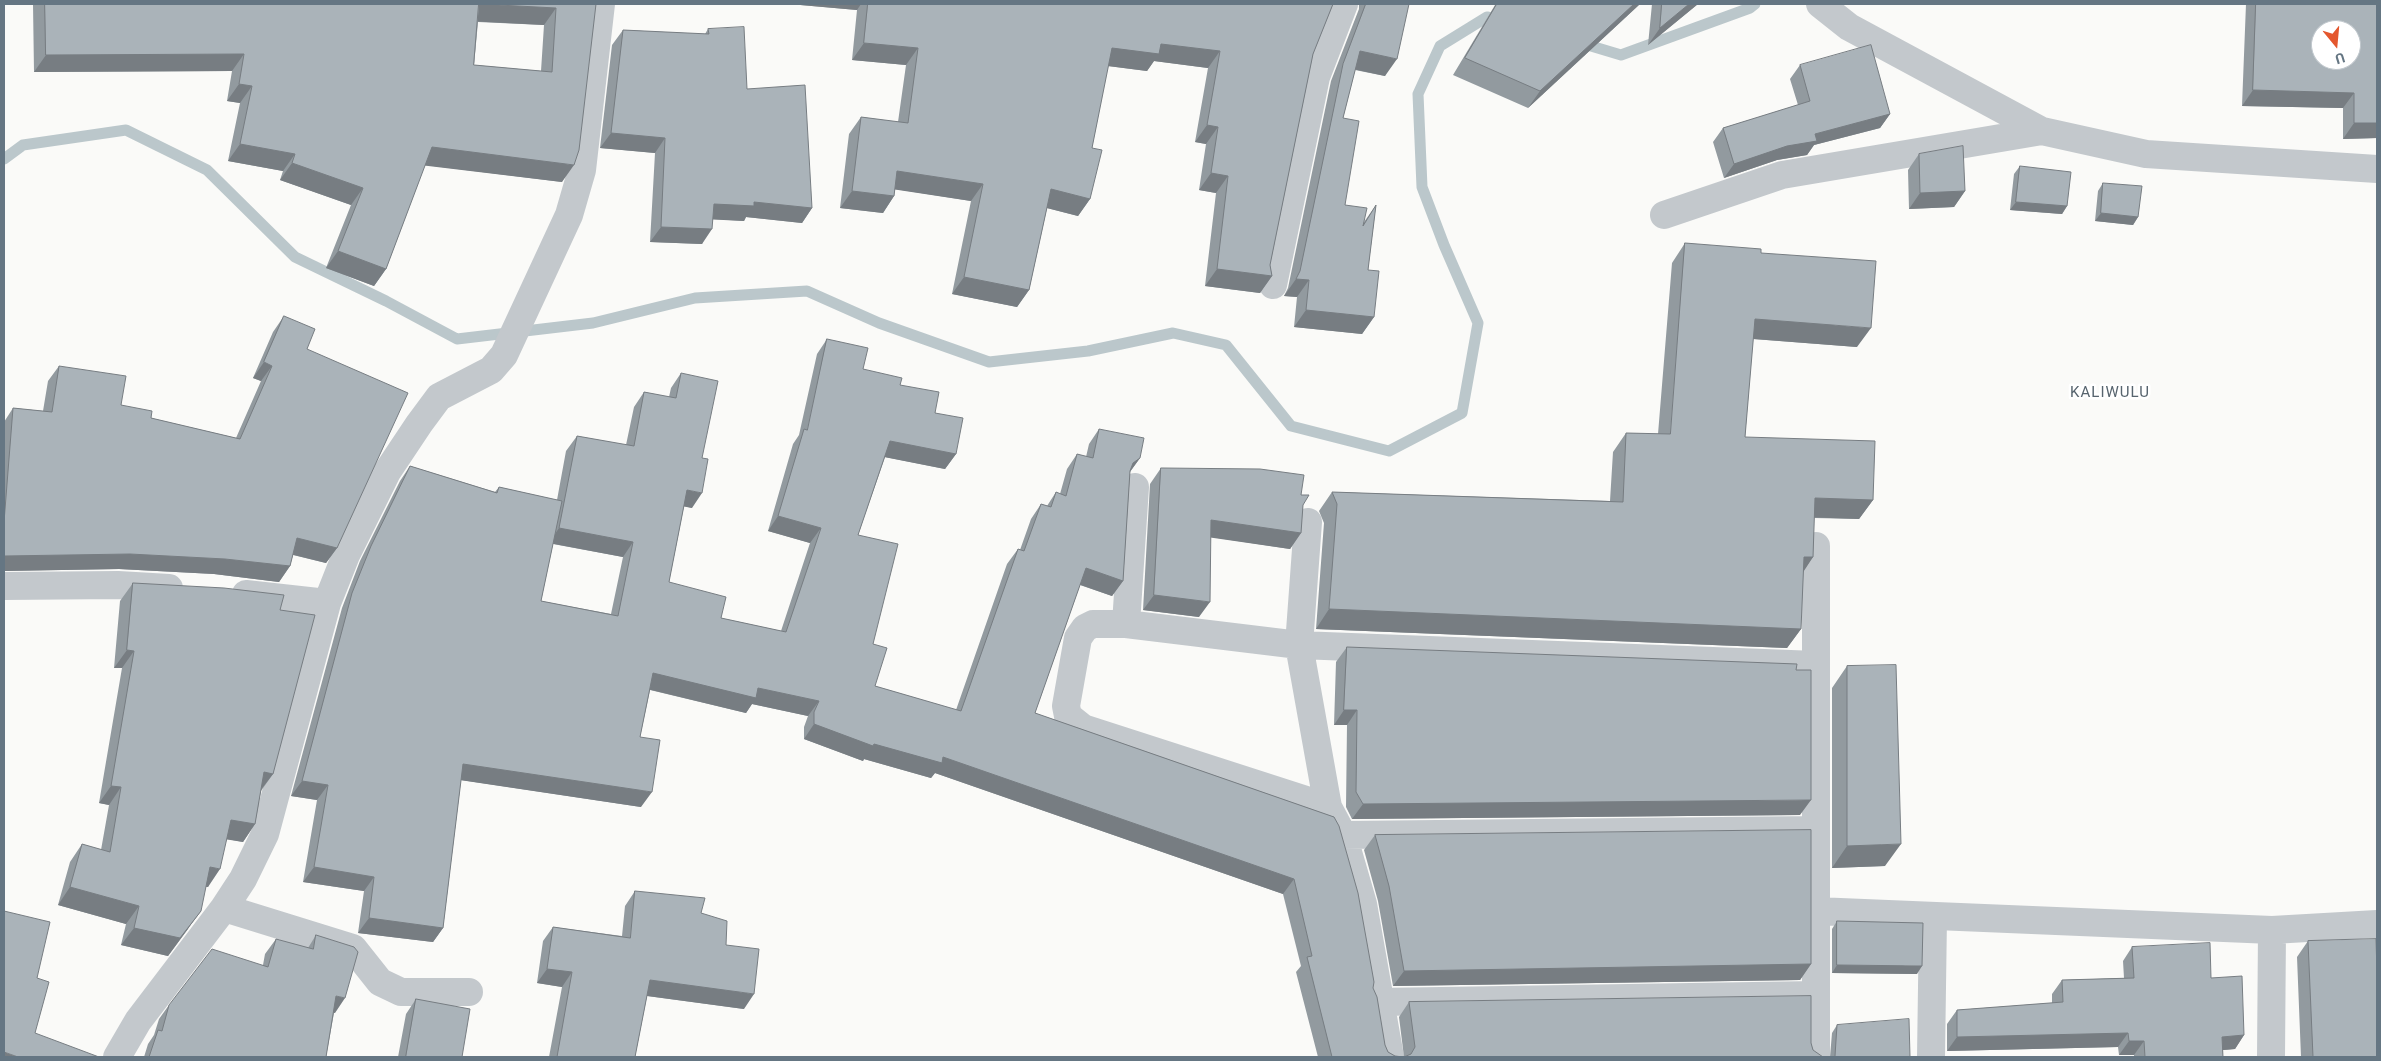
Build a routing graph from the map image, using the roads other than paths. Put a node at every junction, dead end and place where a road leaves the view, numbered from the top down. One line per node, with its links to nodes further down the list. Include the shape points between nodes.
1 (601, 4): 14 (street, via 582,170 569,214 504,355 491,370 440,396 418,424 387,472)
2 (1344, 4): 7 (street, via 1316,77)
3 (1820, 4): 4 (street, via 1850,27)
4 (2042, 132): 5 (street, via 2146,154); 6 (street, via 1782,175)
5 (2377, 170)
6 (1664, 215)
7 (1273, 285)
8 (1135, 487): 15 (street)
9 (1308, 522): 16 (street)
10 (1816, 546): 17 (street)
11 (4, 586): 12 (street, via 118,585)
12 (194, 589)
13 (222, 591): 14 (street)
14 (327, 602): 21 (street, via 265,834 243,879)
15 (1126, 624): 16 (street); 18 (street, via 1094,624 1085,628 1078,638 1066,706 1068,716 1083,728)
16 (1299, 645): 17 (street); 18 (street)
17 (1816, 665): 19 (street)
18 (1328, 807): 20 (street)
19 (1816, 830): 20 (street); 22 (street)
20 (1343, 835): 28 (street, via 1363,904)
21 (224, 908): 26 (street, via 353,948 373,975 390,989 401,992); 29 (street, via 138,1021)
22 (1816, 911): 23 (street); 27 (street)
23 (1933, 917): 25 (street); 32 (street)
24 (2377, 924): 25 (street)
25 (2272, 930): 33 (street)
26 (470, 992)
27 (1816, 995): 28 (street); 31 (street)
28 (1378, 1002): 30 (street)
29 (117, 1057)
30 (1390, 1057)
31 (1816, 1057)
32 (1931, 1057)
33 (2271, 1057)

